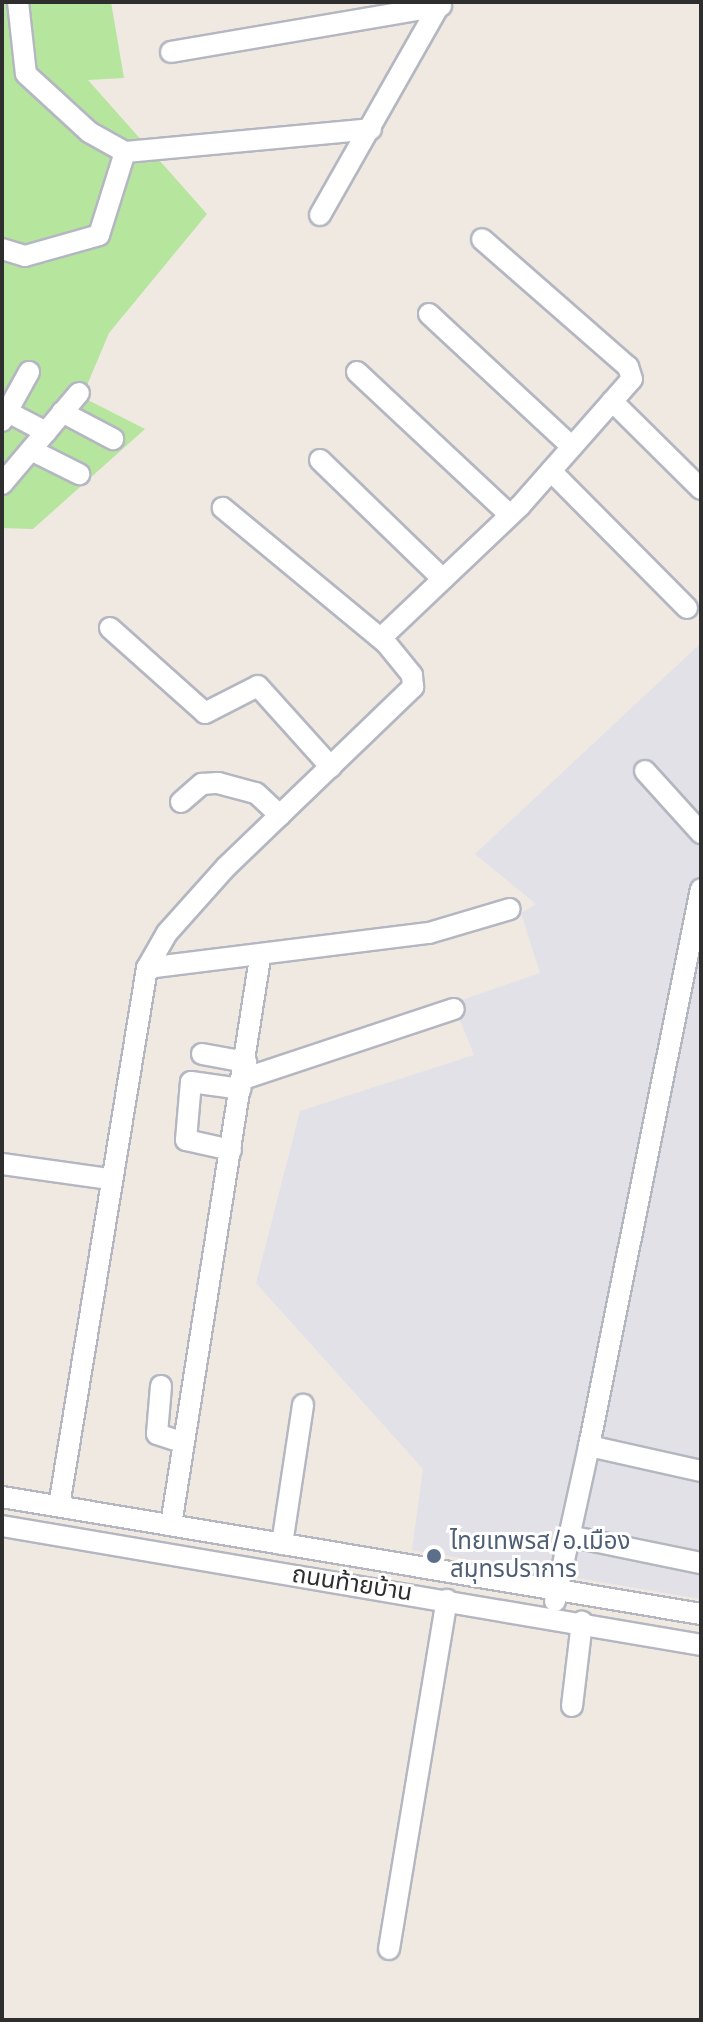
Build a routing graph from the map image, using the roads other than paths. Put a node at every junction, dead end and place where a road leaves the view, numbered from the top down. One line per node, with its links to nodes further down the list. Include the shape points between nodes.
1 (18, 2): 5 (street, via 26,74 89,132)
2 (441, 4): 3 (street); 4 (street)
3 (171, 52)
4 (371, 129): 5 (street); 6 (street)
5 (125, 152): 8 (street, via 99,235 25,256)
6 (320, 215)
7 (482, 239): 13 (street, via 628,367 632,379)
8 (2, 249)
9 (429, 314): 18 (street)
10 (29, 372): 15 (street)
11 (357, 372): 27 (street)
12 (79, 393): 14 (street)
13 (612, 401): 18 (street); 25 (street)
14 (62, 412): 16 (street); 17 (street)
15 (4, 414): 16 (street)
16 (46, 432): 19 (street)
17 (113, 439)
18 (572, 447): 22 (street)
19 (31, 450): 21 (street); 23 (street)
20 (320, 460): 28 (street)
21 (10, 463): 24 (street)
22 (551, 471): 27 (street); 29 (street)
23 (79, 474)
24 (2, 484)
25 (701, 489)
26 (223, 508): 31 (street)
27 (510, 515): 28 (street)
28 (443, 579): 31 (street)
29 (687, 608)
30 (110, 628): 32 (street, via 205,713 258,686)
31 (381, 638): 32 (street, via 412,675 410,695)
32 (331, 767): 35 (street)
33 (645, 771): 36 (street)
34 (181, 802): 35 (street, via 202,784 218,783 256,793)
35 (280, 815): 40 (street, via 167,933)
36 (701, 833)
37 (701, 889): 50 (street)
38 (510, 909): 39 (street, via 429,933)
39 (260, 958): 40 (street); 43 (street)
40 (147, 968): 46 (street)
41 (454, 1009): 43 (street)
42 (202, 1054): 43 (street)
43 (243, 1077): 44 (street); 44 (street, via 191,1082 186,1140)
44 (231, 1150): 49 (street)
45 (2, 1164): 46 (street)
46 (109, 1179): 53 (street)
47 (161, 1386): 49 (street, via 157,1434)
48 (303, 1405): 57 (street)
49 (184, 1443): 54 (street)
50 (589, 1446): 51 (street); 56 (street)
51 (701, 1471)
52 (2, 1497): 53 (street, ถนนท้ายบ้าน)
53 (59, 1506): 54 (street, ถนนท้ายบ้าน)
54 (171, 1525): 57 (street, ถนนท้ายบ้าน)
55 (2, 1526): 60 (street, ถนนท้ายบ้าน)
56 (569, 1536): 58 (street); 59 (street)
57 (282, 1544): 59 (street, ถนนท้ายบ้าน)
58 (701, 1563)
59 (557, 1589): 61 (street, ถนนท้ายบ้าน); 62 (street)
60 (447, 1600): 62 (street, ถนนท้ายบ้าน); 66 (street)
61 (701, 1614)
62 (553, 1617): 63 (street, ถนนท้ายบ้าน)
63 (582, 1622): 64 (street, ถนนท้ายบ้าน); 65 (street)
64 (701, 1645)
65 (572, 1706)
66 (389, 1949)

